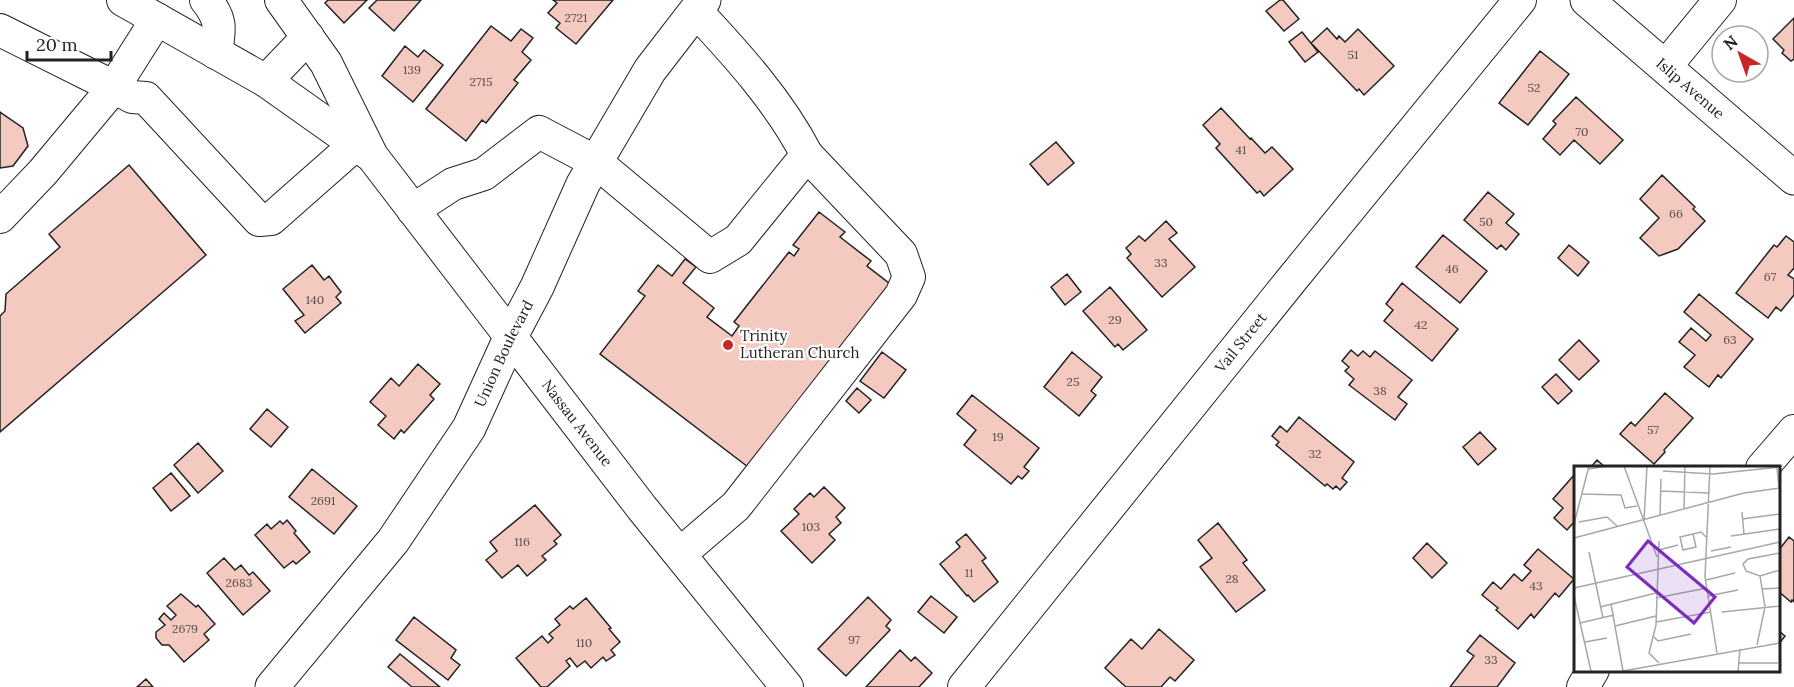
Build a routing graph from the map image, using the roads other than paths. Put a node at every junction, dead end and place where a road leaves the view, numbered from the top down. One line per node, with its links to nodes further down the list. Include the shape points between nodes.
1 (123, 0): 8 (street, Nassau Avenue)
2 (206, 0): 11 (street, via 221,27)
3 (281, 0): 10 (street, Nassau Avenue)
4 (1520, 0): 28 (street, Vail Street)
5 (1587, 0): 12 (main road, Islip Avenue)
6 (1720, 0): 12 (street)
7 (700, 5): 16 (street, via 796,134); 17 (main road, Union Boulevard, via 650,70)
8 (157, 19): 11 (street, Nassau Avenue); 14 (street)
9 (0, 30): 14 (street)
10 (308, 37): 13 (street); 15 (street, Nassau Avenue, via 326,63)
11 (216, 52): 13 (street, Nassau Avenue)
12 (1665, 67): 18 (main road, Islip Avenue)
13 (266, 81): 15 (street, Nassau Avenue)
14 (114, 87): 15 (street, via 132,97 146,98 259,220 271,219); 20 (street)
15 (364, 150): 19 (street, Nassau Avenue)
16 (807, 155): 17 (street, via 738,240 710,257); 24 (street, via 902,254 909,277 901,295 736,506)
17 (596, 162): 19 (street, via 539,132 484,174 453,184); 21 (main road, Union Boulevard)
18 (1794, 178)
19 (413, 210): 21 (street, Nassau Avenue)
20 (0, 217)
21 (510, 338): 24 (street, Nassau Avenue); 26 (main road, Union Boulevard, via 469,428 393,542)
22 (1794, 431): 23 (street)
23 (1764, 466)
24 (680, 554): 27 (street, Nassau Avenue)
25 (1592, 672): 29 (street)
26 (272, 687)
27 (787, 687)
28 (964, 687)
29 (1583, 687)

